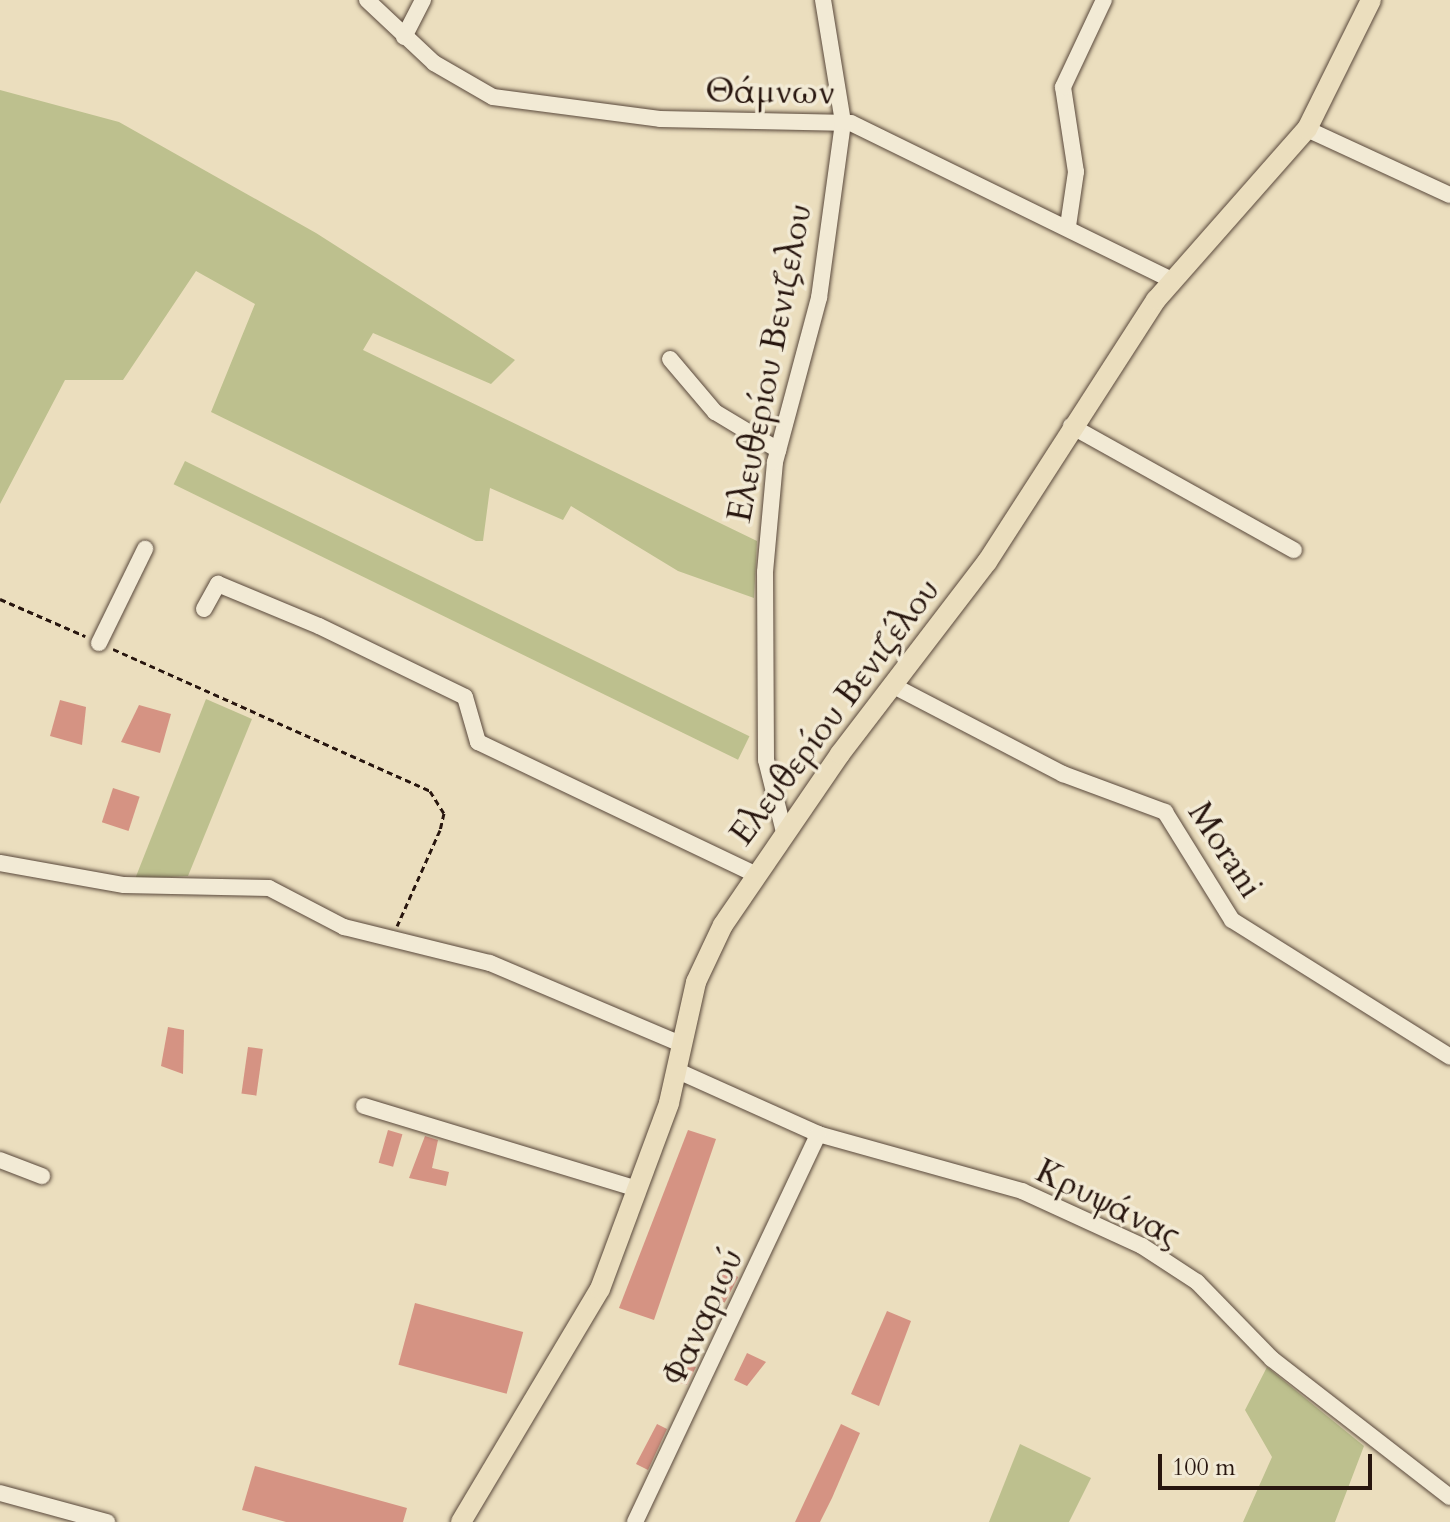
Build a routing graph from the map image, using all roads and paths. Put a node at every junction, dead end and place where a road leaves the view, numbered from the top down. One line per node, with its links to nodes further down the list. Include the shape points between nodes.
1 (367, 0): 6 (street, Θάμνων)
2 (423, 0): 6 (street)
3 (823, 0): 7 (street, Ελευθερίου Βενιζελου)
4 (1104, 0): 10 (street, via 1062,93 1076,172)
5 (1371, 0): 8 (main road, Ελευθερίου Βενιζέλου)
6 (404, 37): 7 (street, Θάμνων, via 454,77 514,103 660,119)
7 (843, 122): 10 (street, Θάμνων); 14 (street, Ελευθερίου Βενιζελου, via 819,298)
8 (1307, 129): 9 (street); 11 (main road, Ελευθερίου Βενιζέλου)
9 (1450, 195)
10 (1068, 226): 11 (street, Θάμνων)
11 (1172, 280): 13 (main road, Ελευθερίου Βενιζέλου)
12 (670, 359): 14 (street, via 715,412)
13 (1071, 426): 16 (street); 20 (main road, Ελευθερίου Βενιζέλου, via 987,562)
14 (778, 450): 21 (street, Ελευθερίου Βενιζελου, via 763,685 768,790)
15 (145, 549): 19 (street)
16 (1294, 550)
17 (0, 599): 19 (path)
18 (204, 609): 23 (street, via 218,584 385,658 465,697 478,742)
19 (99, 643): 24 (path, via 430,791 444,813 440,830)
20 (892, 685): 21 (main road, Ελευθερίου Βενιζέλου); 26 (street, Morani, via 1063,774 1165,812 1232,920)
21 (784, 832): 23 (main road, Ελευθερίου Βενιζέλου)
22 (0, 863): 24 (street, via 124,885 269,888 344,927)
23 (755, 874): 25 (main road, Ελευθερίου Βενιζέλου, via 702,967)
24 (394, 937): 25 (street, via 561,988)
25 (681, 1044): 27 (main road, Ελευθερίου Βενιζέλου)
26 (1450, 1057)
27 (678, 1071): 29 (street, Κρυψάνας); 32 (main road, Ελευθερίου Βενιζέλου)
28 (364, 1106): 32 (street)
29 (818, 1134): 34 (street, Κρυψάνας, via 1022,1191 1142,1246 1197,1282 1272,1359); 37 (street, Φαναριού)
30 (0, 1160): 31 (street)
31 (42, 1176)
32 (638, 1189): 36 (main road, Ελευθερίου Βενιζέλου, via 580,1331)
33 (0, 1493): 35 (street)
34 (1450, 1497)
35 (107, 1522)
36 (461, 1522)
37 (635, 1522)

